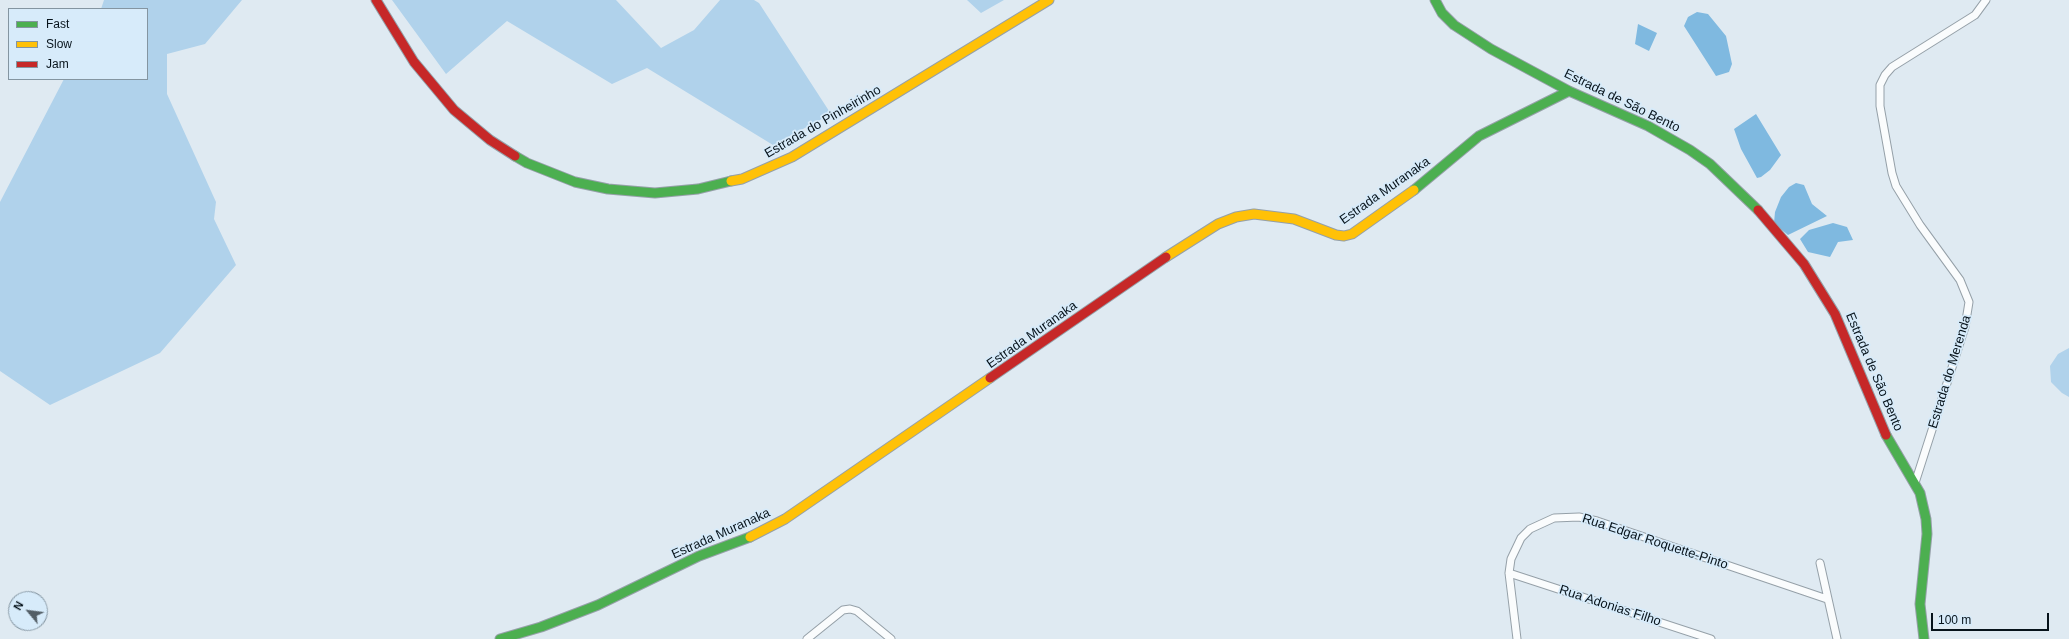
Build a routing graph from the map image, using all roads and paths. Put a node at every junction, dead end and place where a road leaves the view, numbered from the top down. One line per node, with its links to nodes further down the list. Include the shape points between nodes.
1 (376, 0): 2 (street, Estrada do Pinheirinho, via 414,62 454,110 490,140 527,163 575,182 608,190 655,193 698,189 742,179 792,157)
2 (1049, 0)
3 (1435, 0): 5 (street, Estrada de São Bento, via 1442,13 1454,25 1491,49)
4 (1986, 0): 6 (street, Estrada do Merenda, via 1975,15 1892,67 1880,85 1880,106 1896,186 1920,225 1960,280 1969,302 1965,327)
5 (1569, 91): 6 (street, Estrada de São Bento, via 1648,126 1690,150 1710,164 1776,229 1804,264 1835,314 1884,432); 10 (street, Estrada Muranaka, via 1479,136 1413,190 1352,234 1336,235 1294,219 1254,214 1236,216 1218,224 785,520 747,539 699,556 598,605)
6 (1915, 483): 16 (street, Estrada de São Bento, via 1920,493 1927,534 1920,604)
7 (1820, 563): 9 (street)
8 (1509, 573): 9 (street, Rua Edgar Roquette-Pinto, via 1516,547 1530,529 1554,518 1579,517 1598,521); 13 (street); 14 (street, Rua Adonias Filho)
9 (1827, 599): 15 (street)
10 (500, 639)
11 (808, 639): 12 (street, via 843,610 850,608)
12 (891, 639)
13 (1517, 639)
14 (1711, 639)
15 (1837, 639)
16 (1924, 639)

